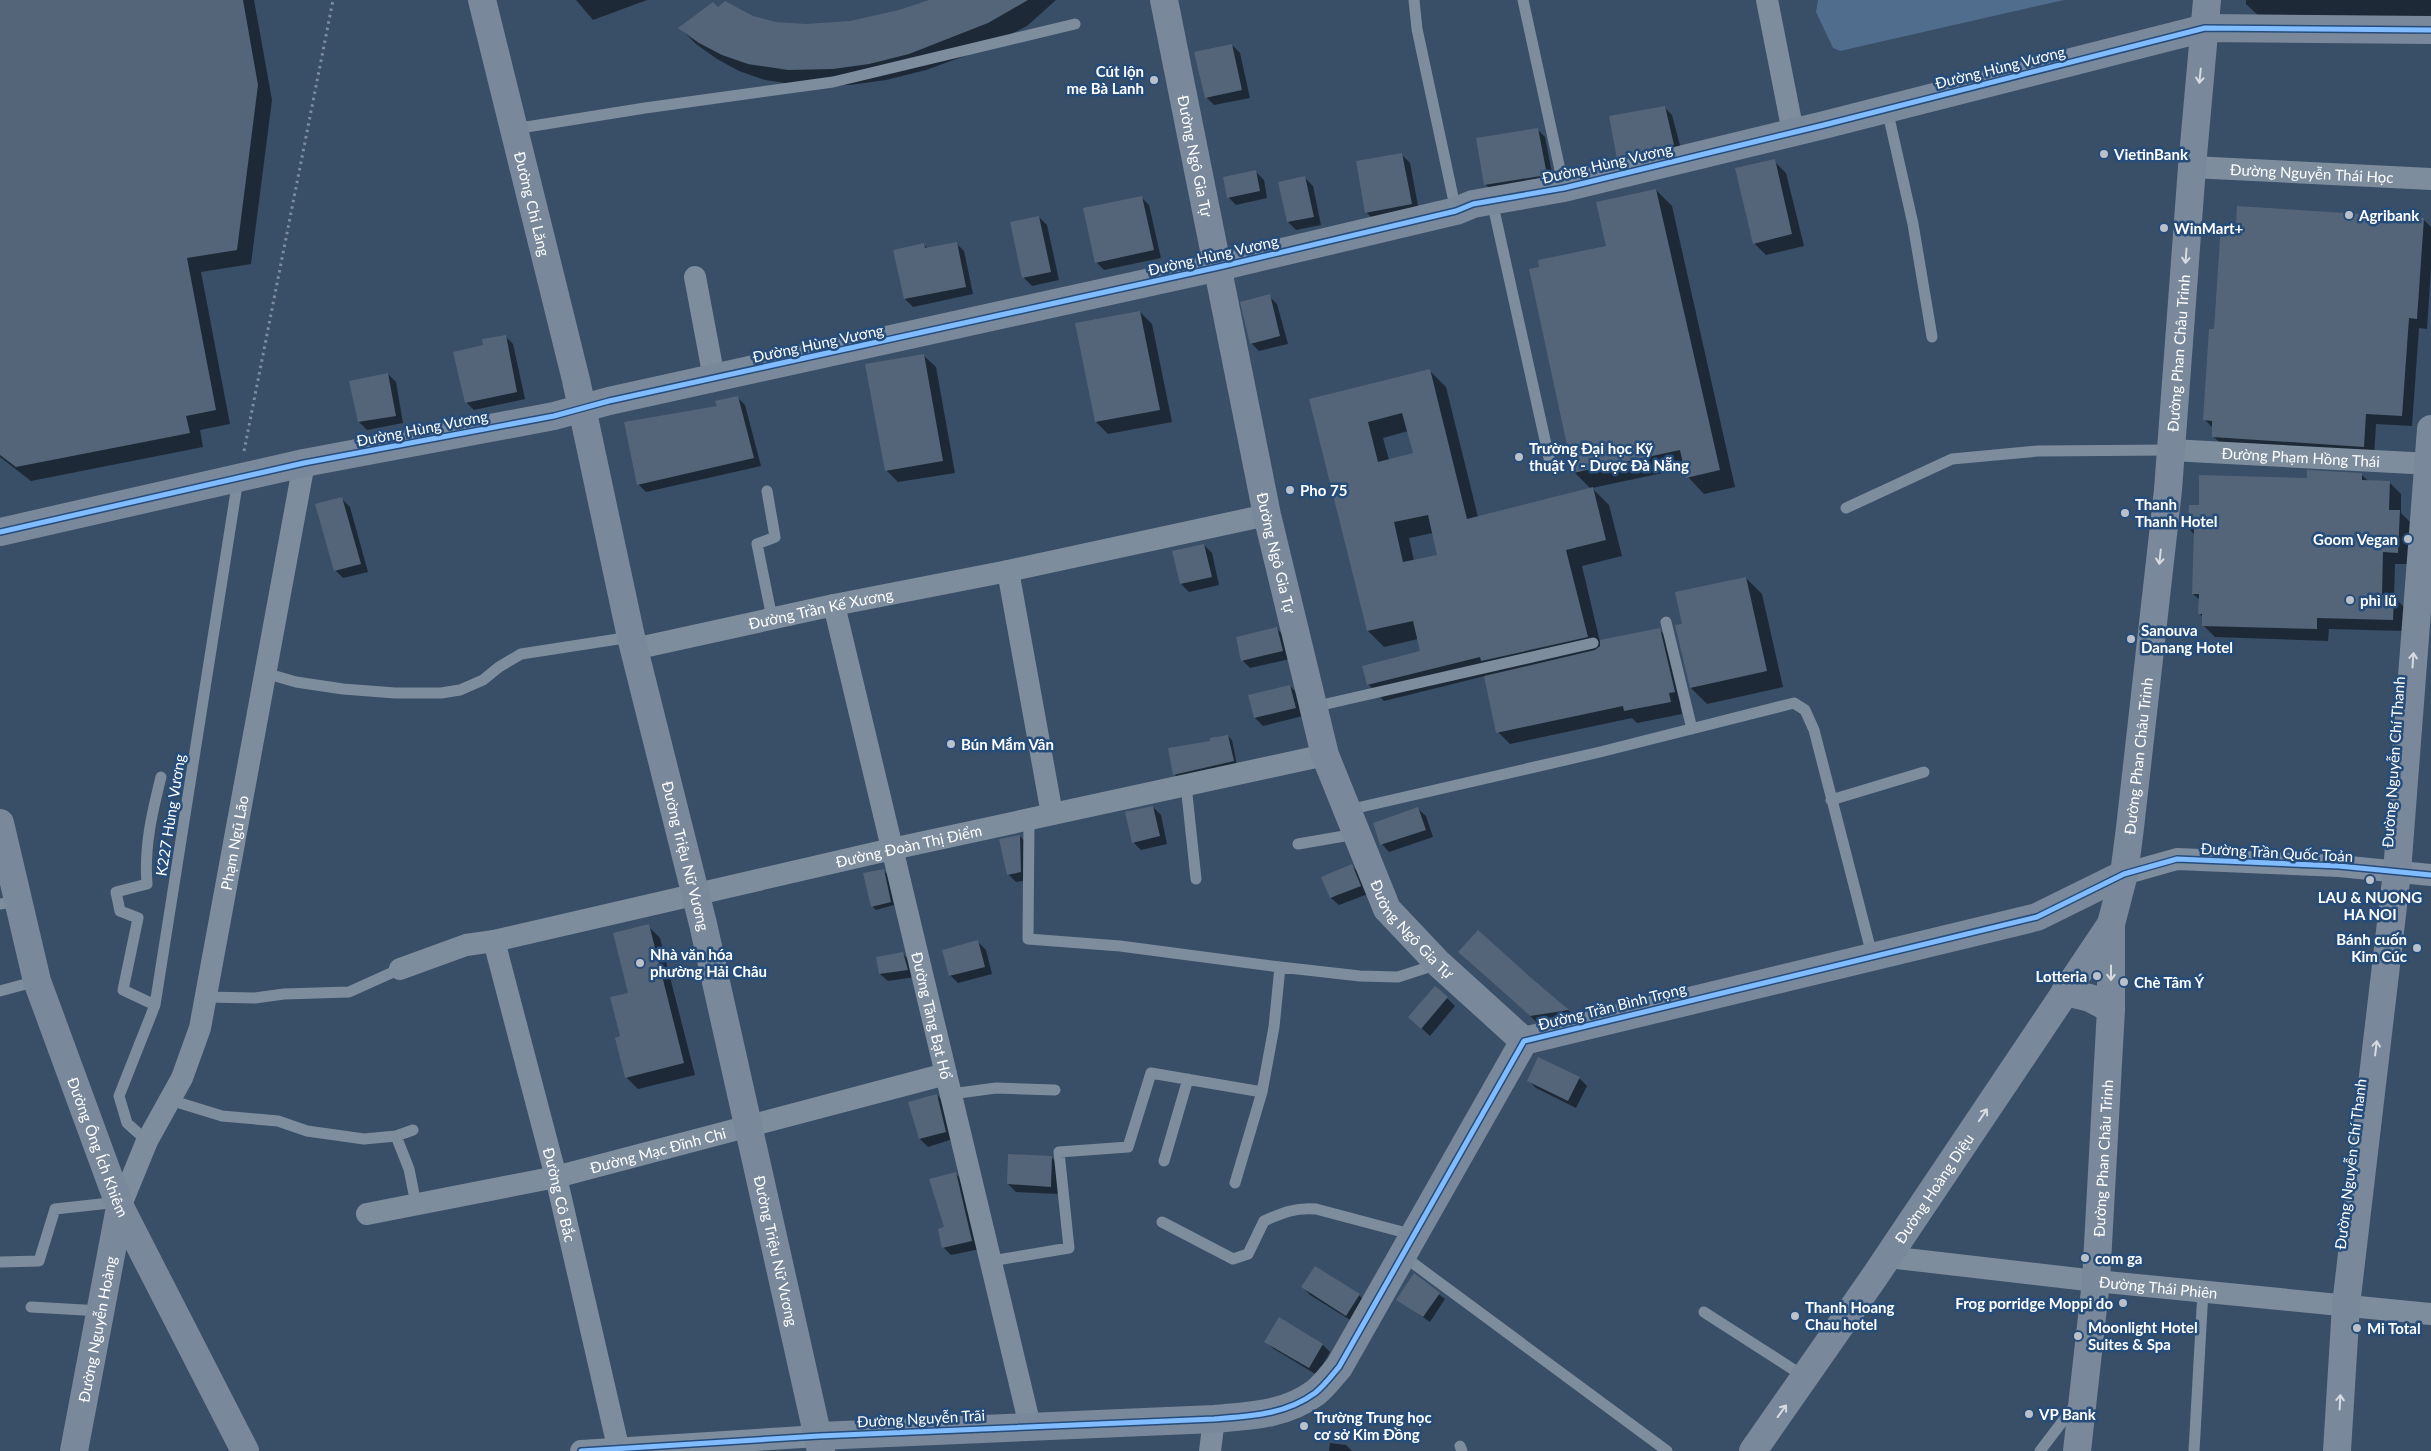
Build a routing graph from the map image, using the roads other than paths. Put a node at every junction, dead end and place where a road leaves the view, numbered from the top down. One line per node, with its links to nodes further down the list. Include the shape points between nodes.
1 (482, 0): 11 (street, Đường Chi Lăng)
2 (1164, 0): 18 (street, Đường Ngô Gia Tự)
3 (1414, 0): 17 (lane, via 1417,29)
4 (1523, 0): 15 (lane, Đường Hùng Vương)
5 (1767, 0): 12 (street)
6 (2208, 0): 8 (street, Đường Phan Châu Trinh)
7 (1075, 24): 11 (lane, via 833,82)
8 (2205, 28): 9 (street, Đường Hùng Vương); 10 (street, Đường Hùng Vương); 13 (street, Đường Phan Châu Trinh, one-way to 13)
9 (2431, 30)
10 (1887, 109): 12 (street, Đường Hùng Vương); 20 (lane, via 1913,224)
11 (514, 129): 22 (street, Đường Chi Lăng)
12 (1793, 132): 15 (street, Đường Hùng Vương)
13 (2192, 168): 14 (street, Đường Nguyễn Thái Học); 24 (street, Đường Phan Châu Trinh, one-way to 24)
14 (2431, 180)
15 (1564, 188): 16 (street, Đường Hùng Vương)
16 (1492, 201): 17 (street, Đường Hùng Vương); 27 (lane)
17 (1456, 211): 18 (street, Đường Hùng Vương)
18 (1219, 267): 21 (street, Đường Hùng Vương); 31 (street, Đường Ngô Gia Tự)
19 (695, 277): 21 (street)
20 (1932, 337)
21 (714, 378): 22 (street, Đường Hùng Vương)
22 (581, 408): 25 (street, Đường Hùng Vương, via 554,416); 37 (street, Đường Triệu Nữ Vương)
23 (2431, 429): 26 (street, Đường Nguyễn Chí Thanh)
24 (2171, 450): 26 (street, Đường Phạm Hồng Thái); 30 (lane, via 2038,451 1952,459); 54 (street, Đường Phan Châu Trinh, one-way to 54)
25 (304, 463): 28 (street, Đường Hùng Vương); 39 (street, Phạm Ngũ Lão)
26 (2429, 464): 53 (street, Đường Nguyễn Chí Thanh, one-way to 26)
27 (1551, 467)
28 (238, 479): 32 (street, Đường Hùng Vương); 69 (lane, K227 Hùng Vương)
29 (767, 491): 35 (lane, via 775,537 757,544)
30 (1846, 508)
31 (1267, 514): 33 (street, Đường Trần Kế Xương); 40 (street, Đường Ngô Gia Tự)
32 (0, 532)
33 (1008, 571): 34 (street, Đường Trần Kế Xương); 47 (street)
34 (834, 605): 35 (street, Đường Trần Kế Xương); 52 (street, Đường Tăng Bạt Hổ)
35 (772, 618): 37 (street, Đường Trần Kế Xương)
36 (1666, 622): 41 (lane)
37 (632, 643): 39 (lane, via 521,654 483,680 460,690 441,693 343,689 296,682); 57 (street, Đường Triệu Nữ Vương)
38 (1593, 644): 40 (lane)
39 (265, 673): 68 (street, Phạm Ngũ Lão)
40 (1313, 707): 42 (street, Đường Ngô Gia Tự)
41 (1692, 729): 46 (lane, via 1794,703 1805,710 1814,730); 49 (lane)
42 (1325, 755): 45 (street, Đường Đoàn Thị Điểm); 49 (street, Đường Ngô Gia Tự)
43 (1924, 772): 46 (lane)
44 (161, 777): 69 (lane, via 148,830 147,884 116,892 120,911 138,918 123,990)
45 (1186, 785): 47 (street, Đường Đoàn Thị Điểm); 56 (lane)
46 (1831, 800): 61 (lane)
47 (1052, 814): 48 (street, Đường Đoàn Thị Điểm)
48 (1029, 819): 52 (street, Đường Đoàn Thị Điểm); 63 (lane, via 1028,939 1120,946)
49 (1352, 822): 51 (lane); 62 (street, Đường Ngô Gia Tự, via 1387,909)
50 (0, 823): 58 (street, Đường Ông Ích Khiêm)
51 (1298, 844)
52 (892, 849): 57 (street, Đường Đoàn Thị Điểm); 73 (street, Đường Tăng Bạt Hổ)
53 (2397, 872): 54 (street, Đường Trần Quốc Toản, via 2338,866 2177,859); 55 (street, Đường Trần Quốc Toản); 94 (street, Đường Nguyễn Chí Thanh, one-way to 53)
54 (2124, 874): 59 (street, Đường Phan Châu Trinh); 61 (street, Đường Trần Bình Trọng, via 2037,917)
55 (2431, 875)
56 (1196, 879)
57 (696, 895): 60 (street, Đường Đoàn Thị Điểm); 77 (street, Đường Triệu Nữ Vương)
58 (9, 903): 65 (street, Đường Ông Ích Khiêm)
59 (2110, 924): 67 (street, Đường Hoàng Diệu); 70 (street, Đường Phan Châu Trinh, one-way to 70)
60 (494, 941): 64 (street, Đường Đoàn Thị Điểm, via 466,945); 82 (street, Đường Cô Bắc)
61 (1872, 955): 71 (street, Đường Trần Bình Trọng)
62 (1439, 964): 63 (lane, via 1398,977); 71 (street, Đường Ngô Gia Tự)
63 (1280, 967): 75 (lane, via 1274,1027)
64 (400, 969): 68 (lane, via 349,992 255,998)
65 (37, 981): 66 (lane); 85 (street, Đường Ông Ích Khiêm)
66 (0, 991)
67 (2065, 992): 70 (street, via 2090,998); 89 (street, Đường Hoàng Diệu, one-way to 67)
68 (206, 997): 76 (street, Phạm Ngũ Lão, via 200,1028 182,1078)
69 (155, 1005): 80 (lane, K227 Hùng Vương, via 119,1096 126,1123)
70 (2111, 1009): 92 (street, Đường Phan Châu Trinh)
71 (1524, 1041): 88 (street, Đường Trần Bình Trọng)
72 (1188, 1079): 75 (lane); 81 (lane); 90 (lane, via 1151,1073 1128,1148 1059,1152 1069,1248)
73 (948, 1084): 74 (lane); 77 (street, Đường Mạc Đĩnh Chi); 90 (street, Đường Tăng Bạt Hổ)
74 (1055, 1090)
75 (1262, 1092): 83 (lane)
76 (170, 1100): 79 (lane, via 222,1116 278,1121 307,1131 364,1139); 80 (street, Phạm Ngũ Lão)
77 (749, 1125): 82 (street, Đường Mạc Đĩnh Chi); 104 (street, Đường Triệu Nữ Vương)
78 (413, 1130): 79 (lane)
79 (396, 1136): 84 (lane, via 409,1169)
80 (147, 1141): 85 (street, Phạm Ngũ Lão)
81 (1164, 1160)
82 (556, 1177): 84 (street, Đường Mạc Đĩnh Chi); 105 (street, Đường Cô Bắc)
83 (1235, 1183)
84 (416, 1204): 86 (street, Đường Mạc Đĩnh Chi)
85 (120, 1205): 91 (lane, via 55,1209 40,1261); 96 (street, Đường Nguyễn Hoàng); 107 (street, Đường Ông Ích Khiêm)
86 (368, 1214)
87 (1162, 1222): 88 (lane, via 1233,1259 1248,1254 1264,1222 1289,1210 1303,1208 1316,1209)
88 (1408, 1245): 101 (street, Đường Trần Bình Trọng, via 1339,1367 1316,1392 1292,1406); 110 (lane)
89 (1888, 1257): 92 (street, Đường Thái Phiên); 99 (street, Đường Hoàng Diệu)
90 (991, 1261): 103 (street, Đường Tăng Bạt Hổ)
91 (0, 1262)
92 (2096, 1281): 93 (street, Đường Thái Phiên); 100 (street, Đường Phan Châu Trinh)
93 (2203, 1291): 94 (street, Đường Thái Phiên); 114 (lane)
94 (2346, 1305): 98 (street, Đường Thái Phiên); 115 (street, Đường Nguyễn Chí Thanh, one-way to 94)
95 (31, 1307): 96 (lane)
96 (101, 1311): 106 (street, Đường Nguyễn Hoàng)
97 (1704, 1312): 99 (lane)
98 (2431, 1314)
99 (1806, 1378): 111 (street, Đường Hoàng Diệu, one-way to 99)
100 (2083, 1394): 112 (lane); 113 (street, Đường Phan Châu Trinh)
101 (1262, 1415): 102 (street, Đường Nguyễn Trãi)
102 (1214, 1419): 103 (street, Đường Nguyễn Trãi); 109 (street)
103 (1030, 1426): 104 (street, Đường Nguyễn Trãi)
104 (820, 1443): 105 (street, Đường Nguyễn Trãi)
105 (618, 1450): 108 (street, Đường Nguyễn Trãi)
106 (74, 1451)
107 (245, 1451)
108 (581, 1451)
109 (1210, 1451)
110 (1667, 1451)
111 (1753, 1451)
112 (2040, 1451)
113 (2077, 1451)
114 (2194, 1451)
115 (2337, 1451)

